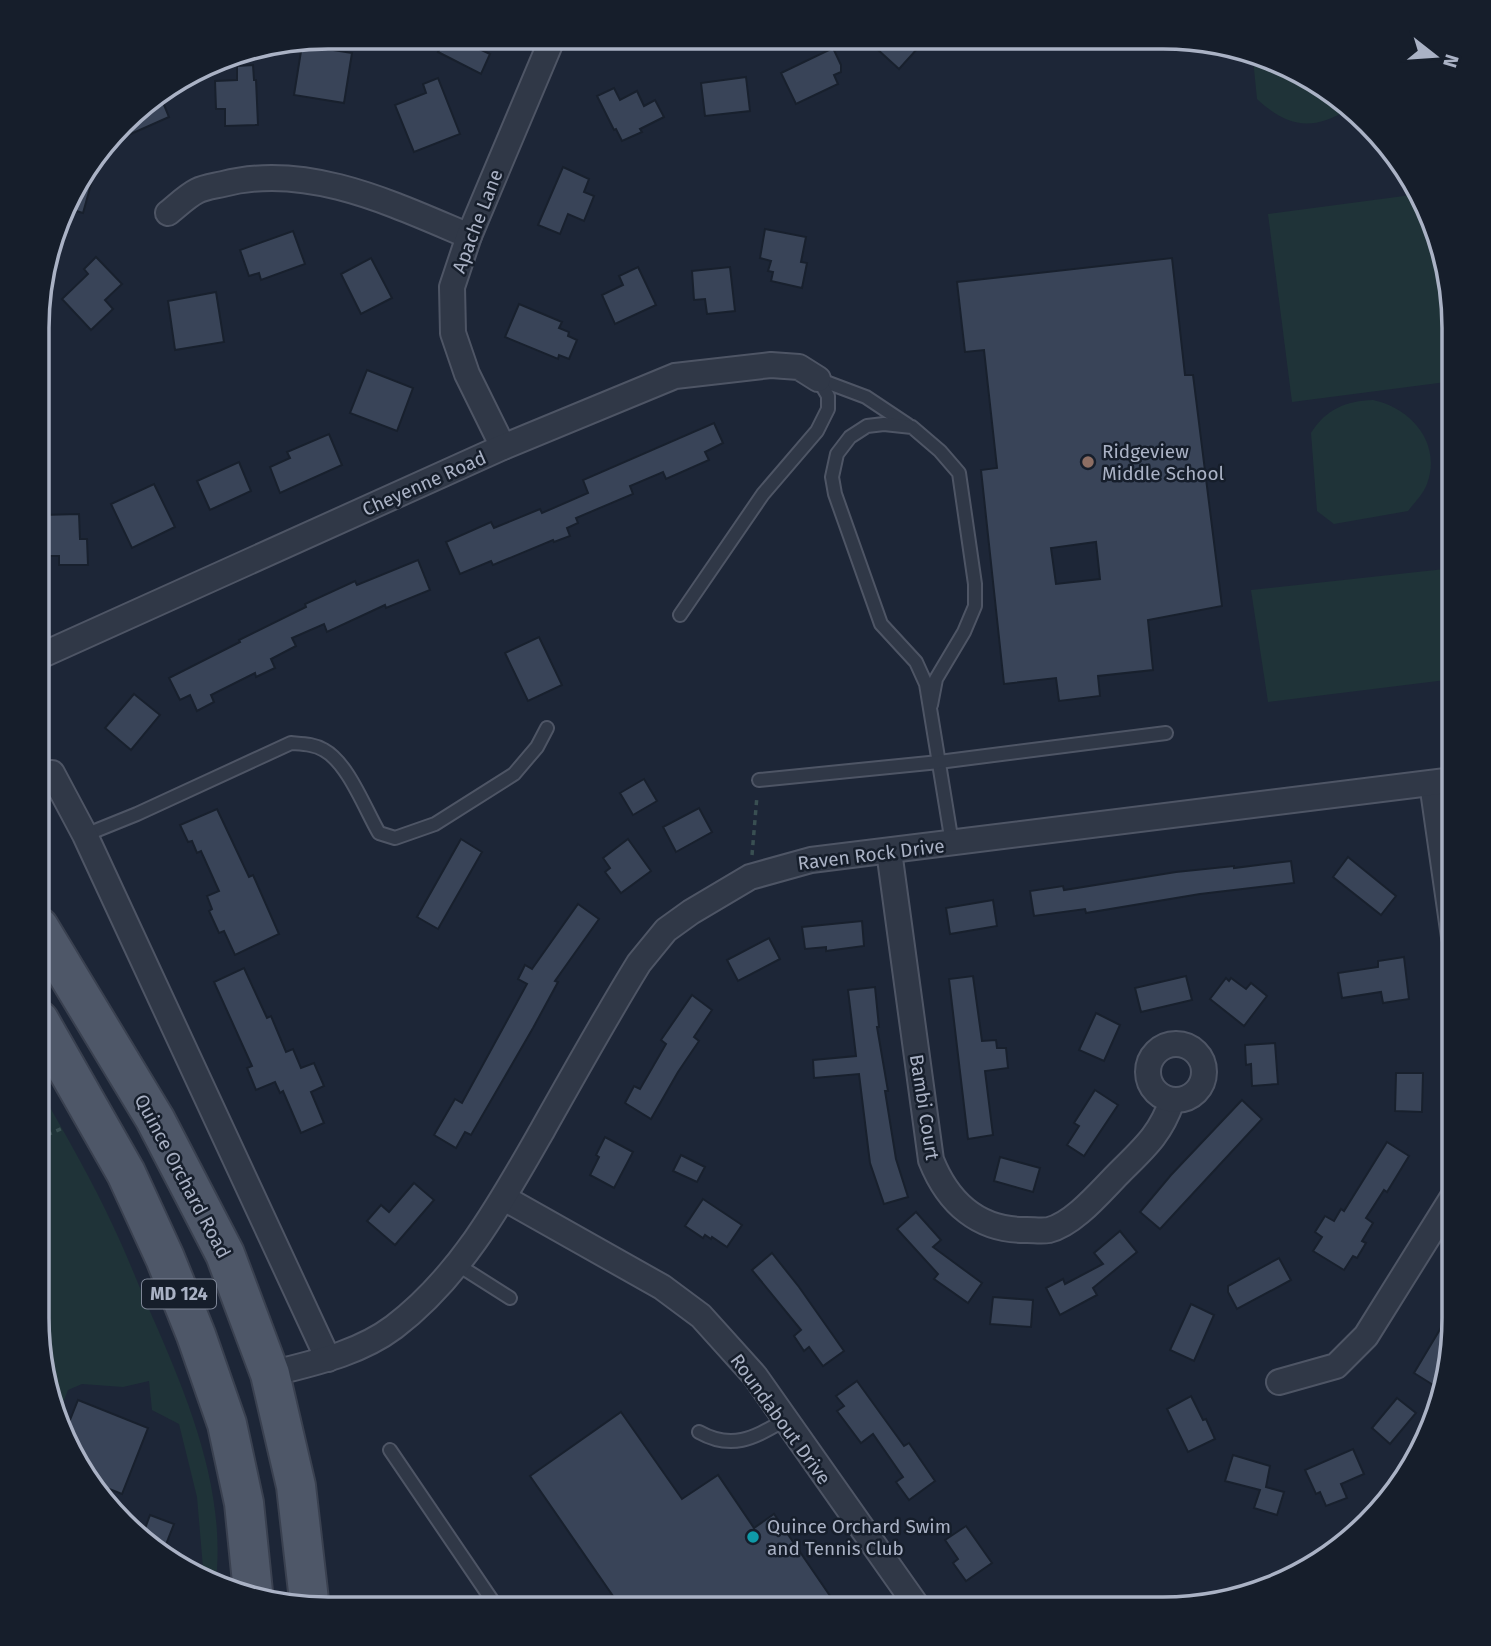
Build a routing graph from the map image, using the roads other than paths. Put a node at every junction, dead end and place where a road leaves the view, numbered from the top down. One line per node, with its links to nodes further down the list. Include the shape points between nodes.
1 (548, 49): 3 (street, Apache Lane)
2 (167, 213): 3 (street, via 197,191 245,178 302,180 392,203)
3 (469, 236): 6 (street, Apache Lane, via 452,287 453,332 467,374)
4 (818, 379): 5 (lane, via 866,397); 6 (street, Cheyenne Road, via 799,367 771,365 675,376); 7 (lane, via 828,396 828,409 817,431 763,494)
5 (912, 427): 9 (lane, via 959,473 975,584 975,606 936,679); 9 (lane, via 867,426 850,437 837,454 832,477 881,624 916,662)
6 (503, 447): 8 (street, Cheyenne Road)
7 (680, 615)
8 (49, 652)
9 (930, 705): 12 (lane)
10 (547, 728): 16 (lane, via 514,774 435,824 395,838 379,833 341,763 310,744 291,743)
11 (1166, 733): 12 (lane)
12 (939, 762): 14 (lane); 17 (lane)
13 (52, 773): 16 (street)
14 (759, 780)
15 (1442, 781): 17 (street, Raven Rock Drive)
16 (85, 835): 26 (street)
17 (952, 843): 18 (street, Raven Rock Drive)
18 (889, 851): 21 (street, Bambi Court, via 931,1160 939,1179 965,1211 986,1224 1050,1230 1082,1211 1158,1133); 22 (street, Raven Rock Drive, via 798,862 750,877 666,930 639,963)
19 (49, 944): 27 (main road, Quince Orchard Road / MD 124, via 205,1210)
20 (49, 1038): 32 (main road, MD 124, via 126,1173 196,1335 227,1424 244,1503)
21 (1172, 1101)
22 (504, 1198): 24 (street, Raven Rock Drive); 29 (street, Roundabout Drive, via 662,1287 701,1316 755,1376)
23 (1442, 1214): 28 (street, via 1366,1336 1336,1366)
24 (458, 1265): 25 (lane); 26 (street, Raven Rock Drive, via 392,1328)
25 (510, 1298)
26 (328, 1359): 27 (street, Raven Rock Drive)
27 (270, 1374): 33 (main road, Quince Orchard Road / MD 124, via 296,1486)
28 (1279, 1381)
29 (785, 1420): 30 (lane, via 747,1440 729,1442); 35 (street, Roundabout Drive)
30 (699, 1432)
31 (390, 1450): 34 (lane)
32 (253, 1587)
33 (309, 1596)
34 (490, 1597)
35 (910, 1597)

